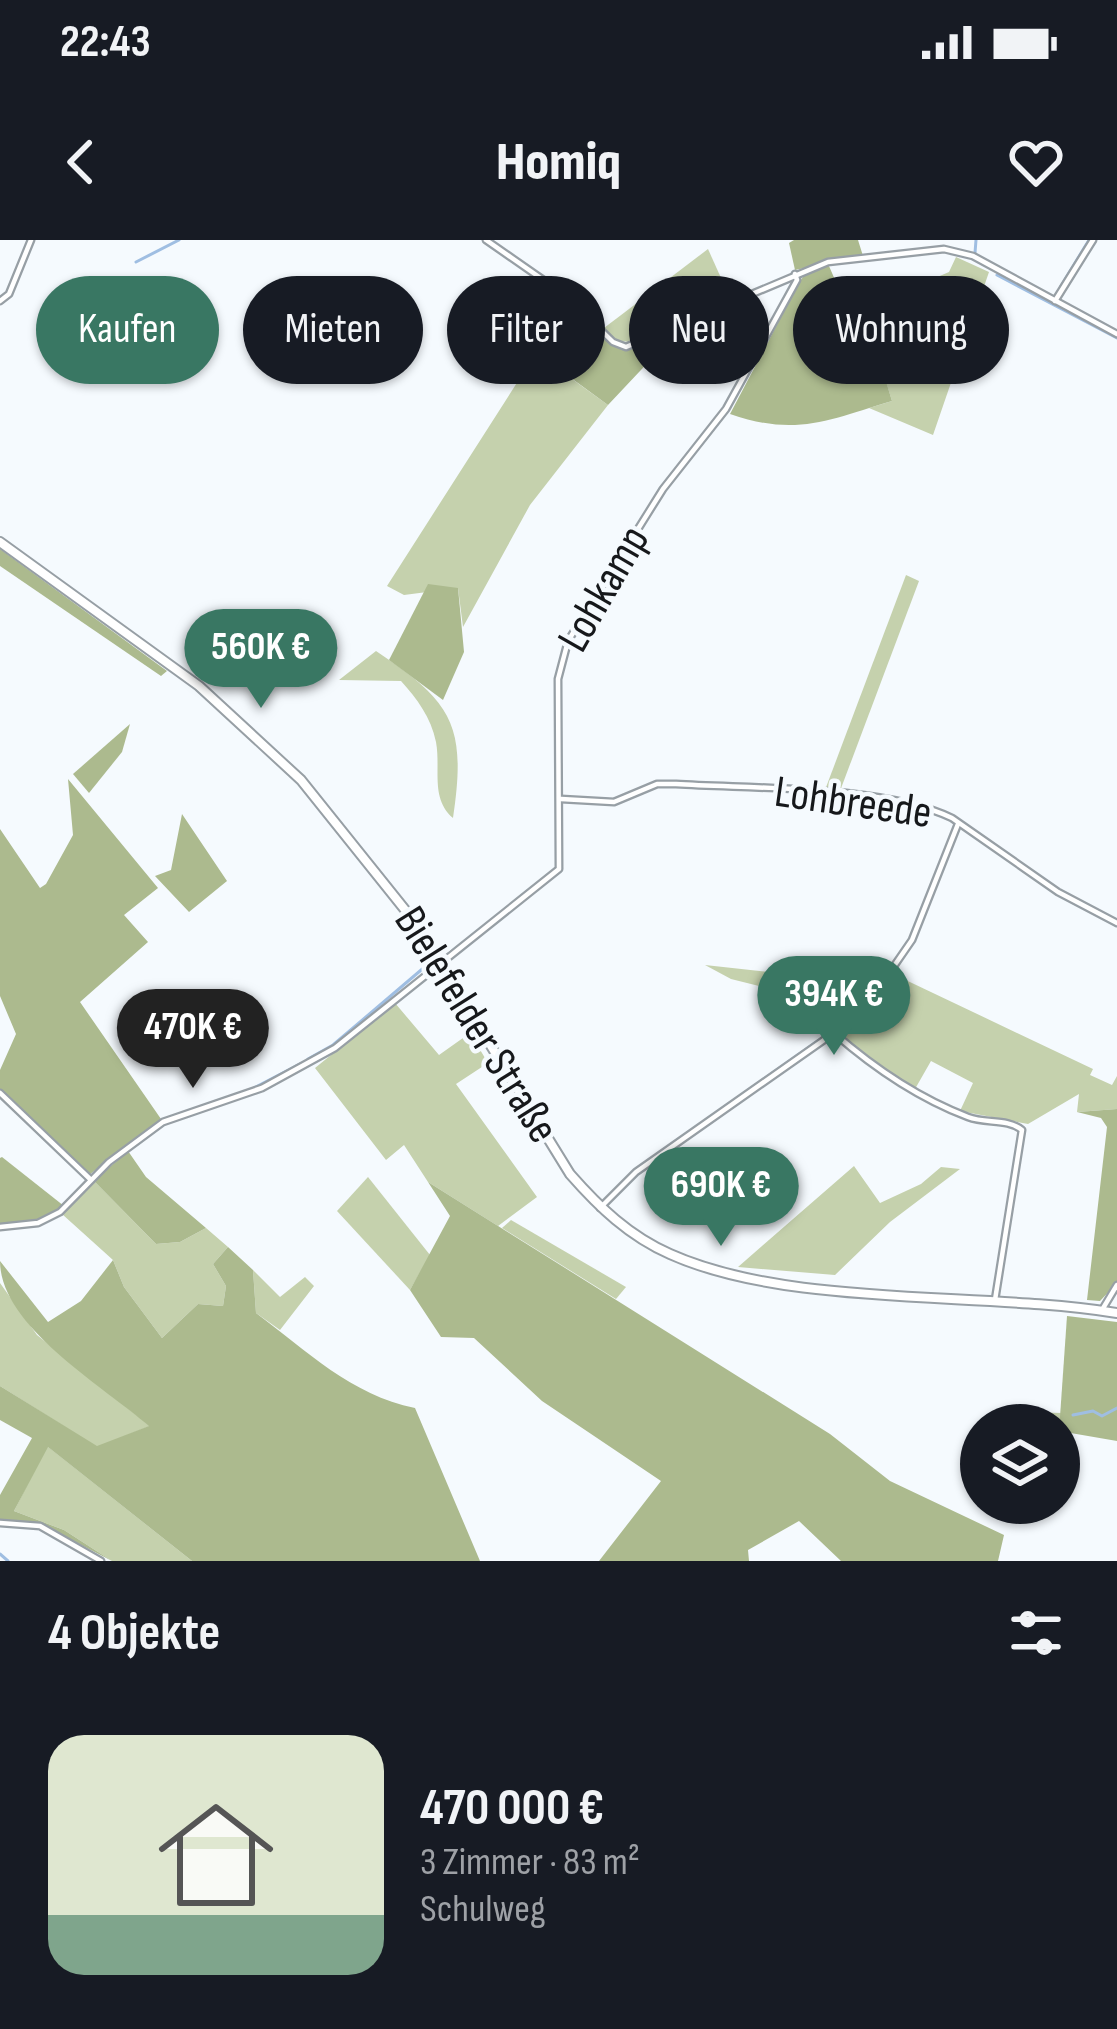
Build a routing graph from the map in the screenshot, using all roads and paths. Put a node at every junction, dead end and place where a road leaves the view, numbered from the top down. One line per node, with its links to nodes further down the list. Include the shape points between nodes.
1 (32, 240): 5 (street)
2 (486, 240): 4 (street, via 626,347)
3 (1093, 240): 6 (street)
4 (795, 274): 6 (street, via 828,262 944,249 974,256); 9 (street, Lohkamp, via 726,409 663,489 568,640 558,679)
5 (0, 301)
6 (1055, 301): 7 (street)
7 (1117, 334)
8 (0, 542): 12 (main road, Bielefelder Straße, via 172,664 259,739 358,845)
9 (561, 799): 10 (street, Lohbreede, via 614,802 657,784 823,793 933,811); 12 (street, Lohkamp, via 559,869)
10 (958, 823): 11 (street, Lohbreede); 13 (street, via 905,950 861,1014)
11 (1117, 923)
12 (440, 962): 15 (street, via 334,1048 262,1088 163,1122); 16 (main road, Bielefelder Straße, via 544,1138)
13 (833, 1033): 16 (street, via 636,1172); 19 (street, via 926,1098 1022,1130)
14 (0, 1093): 15 (street)
15 (90, 1179): 17 (street, via 60,1212)
16 (600, 1208): 19 (main road, Bielefelder Straße, via 668,1253 743,1277)
17 (0, 1227)
18 (1117, 1286): 20 (street)
19 (995, 1300): 20 (main road, Bielefelder Straße)
20 (1102, 1310): 21 (main road, Bielefelder Straße)
21 (1117, 1312)
22 (0, 1523): 23 (street, via 40,1526)
23 (100, 1561)

